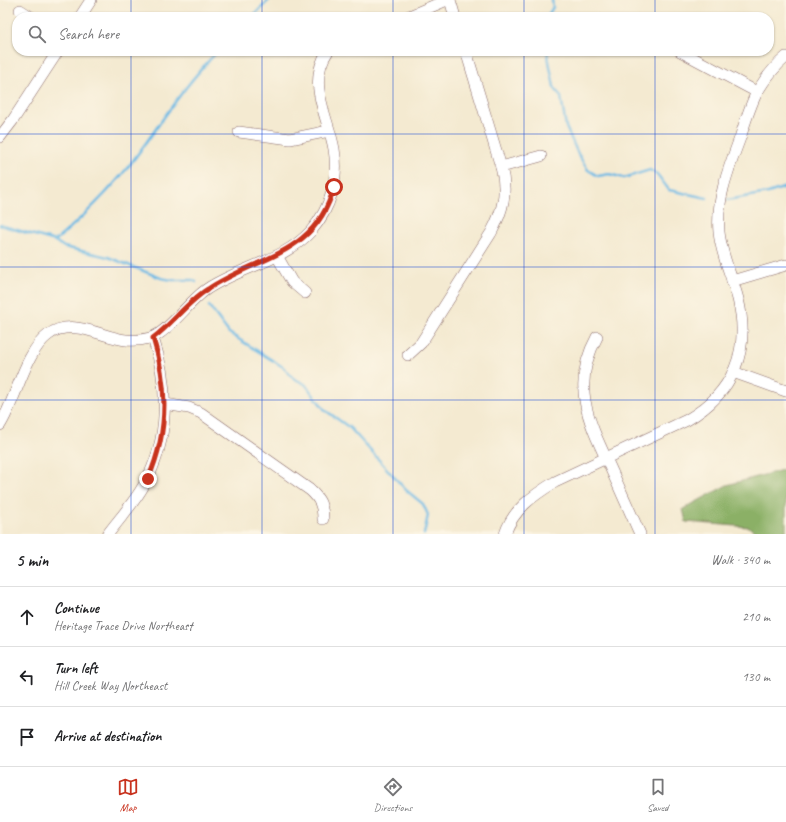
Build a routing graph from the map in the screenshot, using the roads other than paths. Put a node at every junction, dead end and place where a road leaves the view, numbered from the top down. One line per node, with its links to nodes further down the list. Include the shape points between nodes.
1 (91, 0): 5 (street)
2 (449, 0): 6 (street); 7 (street)
3 (20, 10): 4 (street)
4 (23, 12)
5 (83, 12)
6 (419, 12)
7 (454, 12)
8 (55, 56): 16 (street, via 14,120)
9 (326, 56): 14 (street, via 319,70 318,85)
10 (468, 56): 18 (street)
11 (689, 56): 13 (street)
12 (786, 57): 13 (street)
13 (757, 92): 21 (street, via 730,165 719,208 721,242)
14 (329, 131): 15 (street, via 290,139); 19 (street, via 336,165 334,187 328,204 311,232)
15 (239, 132)
16 (0, 137)
17 (542, 156): 18 (street)
18 (501, 167): 25 (street, via 505,192 498,222 421,343)
19 (277, 256): 22 (street, via 292,282); 23 (street, via 207,289 194,298)
20 (786, 265): 21 (street)
21 (732, 281): 26 (street, via 738,299 742,330 740,353)
22 (305, 293)
23 (153, 338): 28 (street, via 162,374); 29 (street, via 128,341 78,328 58,330 49,334 34,352)
24 (597, 338): 30 (street, via 588,354 584,392 588,418)
25 (408, 355)
26 (733, 372): 27 (street); 30 (street, via 719,395 700,413)
27 (786, 391)
28 (165, 404): 31 (street, via 201,413 310,490 319,498); 32 (street, via 162,438 151,471 135,500)
29 (0, 425)
30 (606, 459): 33 (street, via 555,482 535,495 516,513); 34 (street)
31 (323, 519)
32 (108, 534)
33 (505, 534)
34 (640, 534)

